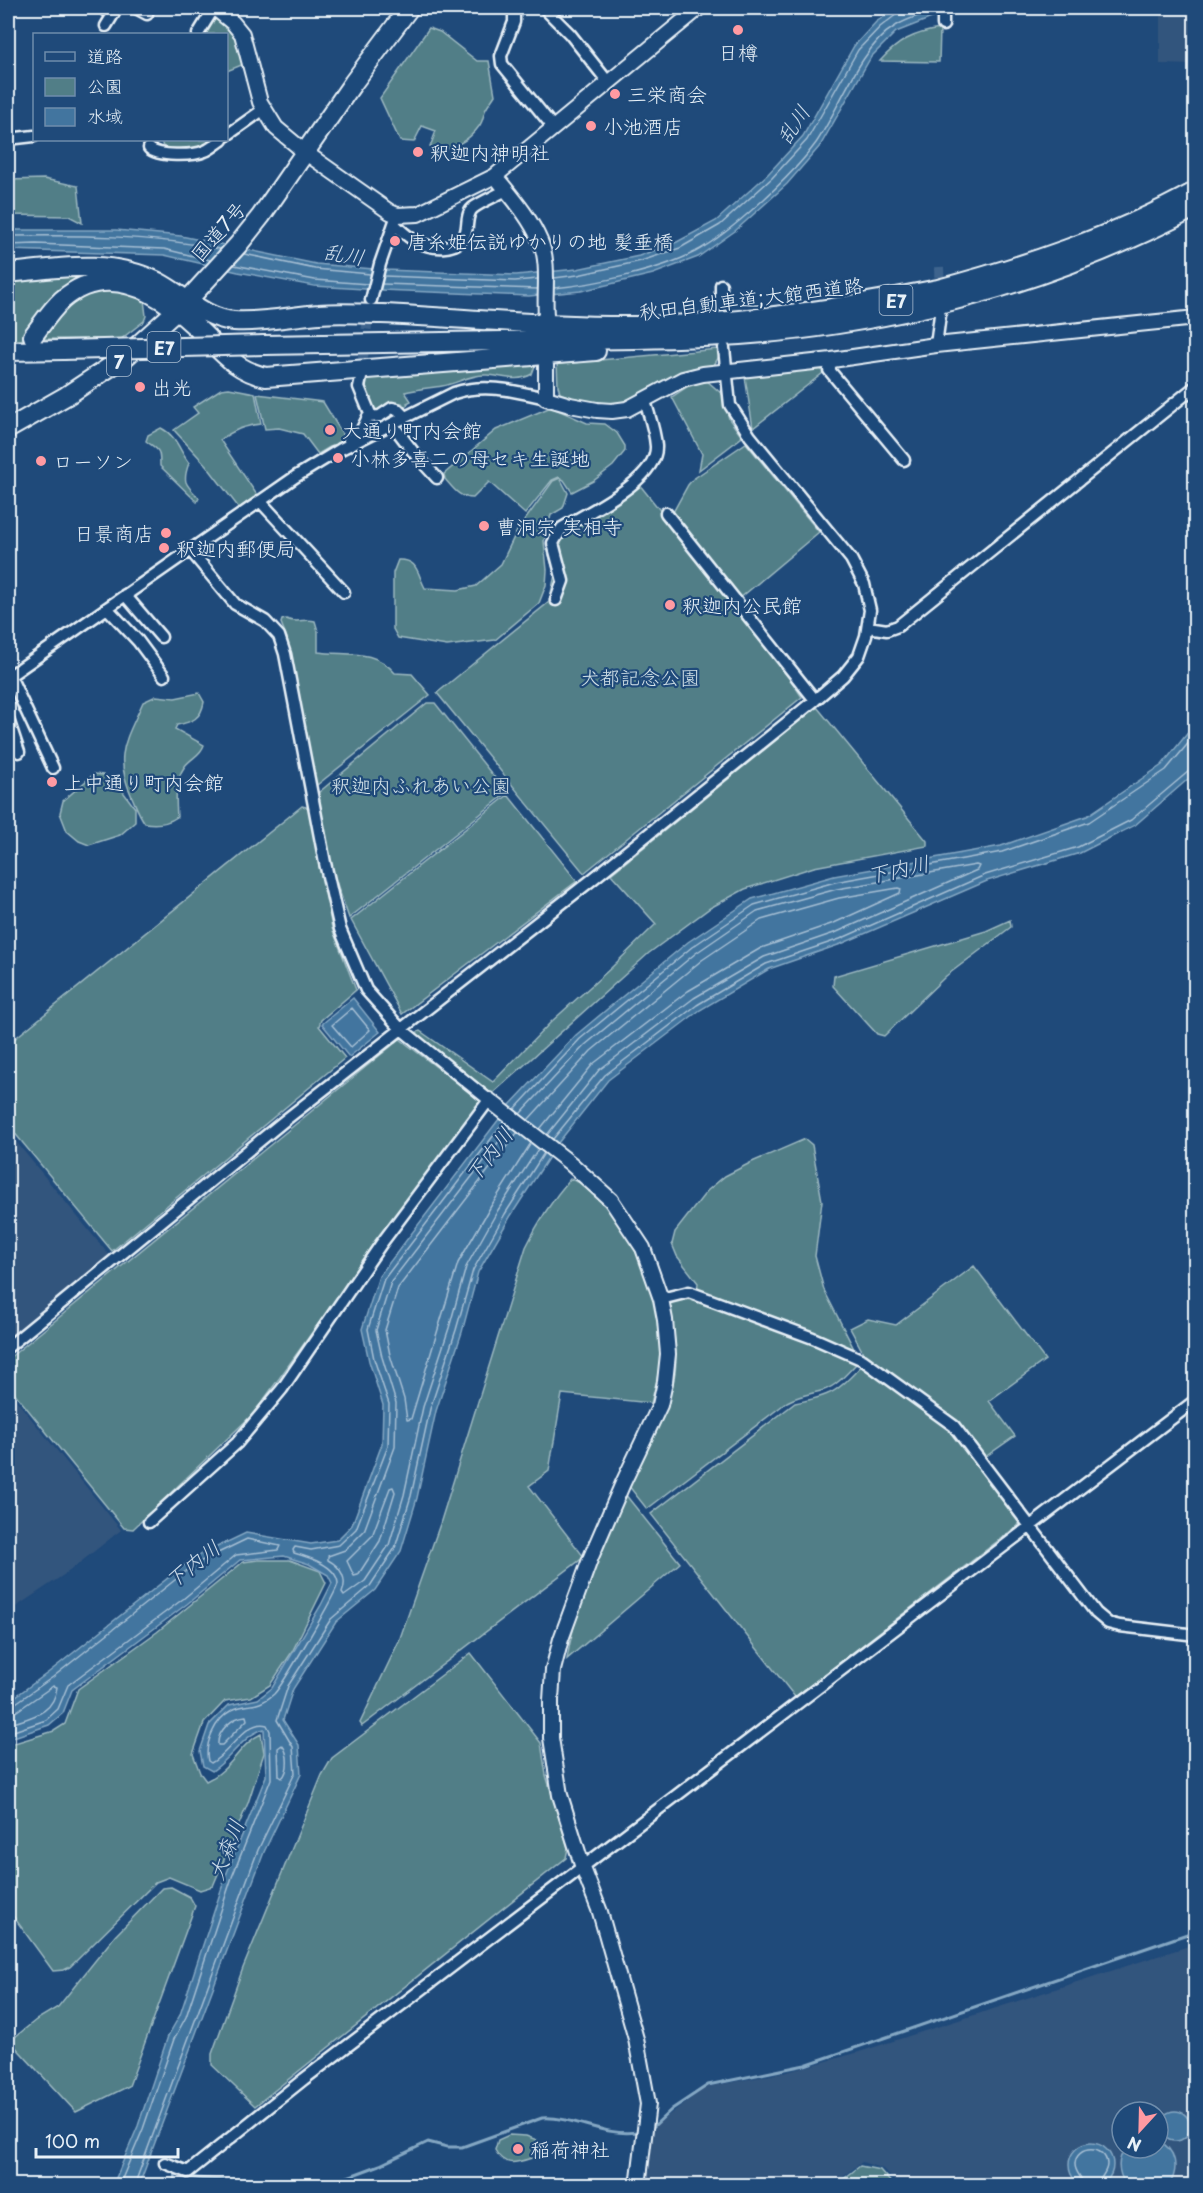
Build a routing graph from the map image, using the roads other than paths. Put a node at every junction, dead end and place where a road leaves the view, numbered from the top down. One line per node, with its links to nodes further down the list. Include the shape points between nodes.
1 (102, 8): 8 (street)
2 (136, 8): 10 (street)
3 (215, 8): 13 (street); 15 (street, via 242,34)
4 (409, 8): 22 (highway, 国道7号 / 7)
5 (514, 8): 16 (street, via 502,64)
6 (699, 8): 14 (street)
7 (943, 8): 11 (street)
8 (115, 11): 12 (street)
9 (547, 11): 14 (street)
10 (147, 14)
11 (943, 25)
12 (106, 26)
13 (199, 33)
14 (608, 82): 16 (street)
15 (264, 109): 18 (street); 22 (street, via 276,128)
16 (553, 127): 23 (street)
17 (33, 135): 19 (street)
18 (228, 135)
19 (8, 139)
20 (220, 141): 21 (street, via 199,153 159,154)
21 (148, 148)
22 (306, 153): 27 (street); 33 (highway, 国道7号 / 7, via 238,245)
23 (495, 176): 24 (street); 27 (street, via 418,214)
24 (506, 190): 27 (street, via 473,208 466,232 456,244 427,246 414,241); 34 (street, via 541,242)
25 (1196, 190): 30 (highway, 秋田自動車道;大館西道路 / E7, via 1080,244)
26 (1196, 207): 38 (highway, 秋田自動車道;大館西道路 / E7, via 1138,236 1057,268 936,305 837,325)
27 (396, 220): 31 (street)
28 (8, 273): 33 (highway, via 86,265 103,267 142,275 159,283)
29 (721, 285): 32 (street)
30 (943, 288): 33 (highway, via 795,314 638,326 341,314 230,321); 39 (highway, 秋田自動車道;大館西道路 / E7, via 784,320)
31 (371, 300)
32 (721, 304)
33 (181, 306): 37 (highway, via 133,285 97,282 63,300); 38 (highway, via 238,367 266,377 618,350); 53 (highway, 国道7号 / 7, via 125,357)
34 (545, 308)
35 (940, 315): 40 (street)
36 (1196, 318): 40 (street)
37 (33, 336)
38 (705, 338): 39 (highway, 秋田自動車道;大館西道路 / E7)
39 (580, 340): 42 (highway, 秋田自動車道;大館西道路 / E7, bridge)
40 (936, 345): 43 (street)
41 (724, 348): 45 (street)
42 (8, 351)
43 (832, 360): 45 (street); 55 (street, via 829,370)
44 (546, 365): 48 (street)
45 (726, 370): 49 (street, via 682,379); 64 (street, via 730,405 750,436 851,559 864,584 870,610)
46 (360, 378): 50 (street, via 359,387)
47 (1196, 386): 64 (street, via 898,626 887,630)
48 (546, 398): 49 (street, via 612,411); 51 (street, via 485,387 469,388)
49 (645, 401): 62 (street, via 657,447 650,467 635,483 557,534 554,543 562,581)
50 (371, 416): 51 (street, via 380,416 392,408); 54 (street, via 361,431)
51 (405, 417): 52 (street)
52 (392, 424): 54 (street); 56 (street)
53 (8, 429)
54 (333, 454): 57 (street)
55 (904, 460)
56 (437, 478)
57 (260, 501): 59 (street); 60 (street)
58 (666, 513): 68 (street)
59 (190, 550): 61 (street); 72 (street, via 235,604 265,621 279,636 340,929 366,990)
60 (344, 592)
61 (125, 595): 63 (street); 65 (street)
62 (556, 600)
63 (107, 608): 66 (street); 67 (street)
64 (868, 627): 68 (street, via 859,656)
65 (161, 637)
66 (9, 676): 71 (street)
67 (164, 676)
68 (815, 700): 72 (street)
69 (8, 719): 70 (street)
70 (19, 752)
71 (53, 768)
72 (400, 1028): 73 (street); 75 (street)
73 (489, 1100): 74 (street, via 570,1163 610,1200 643,1248); 77 (street, via 381,1244 282,1389 237,1443)
74 (661, 1299): 78 (street, via 689,1292 863,1360 954,1426); 80 (street, via 668,1354 660,1406 591,1557 554,1670 554,1760 560,1795)
75 (8, 1347)
76 (1196, 1400): 78 (street)
77 (150, 1522)
78 (1030, 1525): 79 (street, via 1096,1613 1108,1623); 80 (street)
79 (1196, 1635)
80 (583, 1868): 81 (street, via 313,2072 188,2172); 82 (street, via 600,1912 647,2091)
81 (165, 2163)
82 (638, 2186)

